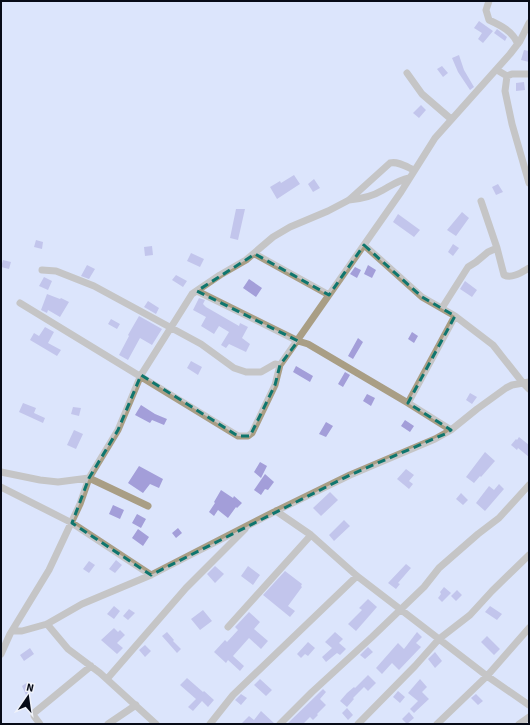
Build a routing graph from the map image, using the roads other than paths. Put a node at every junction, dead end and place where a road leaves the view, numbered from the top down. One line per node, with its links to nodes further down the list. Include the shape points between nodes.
1 (489, 1): 3 (street, via 486,10 490,20 511,32)
2 (529, 23): 3 (street)
3 (518, 44): 4 (street)
4 (497, 70): 7 (street); 8 (street)
5 (407, 73): 8 (street, via 422,94)
6 (529, 74): 7 (street)
7 (507, 76): 11 (street, via 505,91)
8 (451, 119): 9 (street)
9 (414, 170): 10 (street); 12 (street, via 394,162 390,163)
10 (410, 178): 12 (street, via 402,179 377,193); 14 (street)
11 (529, 183)
12 (349, 200): 16 (street, via 290,227 273,237)
13 (482, 201): 15 (street)
14 (364, 245): 20 (street); 22 (street, via 422,297)
15 (497, 248): 17 (street, via 506,277); 22 (street, via 468,268)
16 (255, 254): 19 (street); 20 (street)
17 (529, 268)
18 (42, 270): 24 (street, via 56,271 94,286)
19 (197, 291): 24 (street, via 188,299); 25 (street)
20 (329, 295): 25 (street)
21 (20, 303): 27 (street)
22 (442, 308): 23 (street)
23 (455, 316): 28 (street, via 493,345); 30 (street)
24 (170, 327): 26 (street, via 201,344 234,368 246,372 261,372 275,364); 27 (street)
25 (298, 341): 26 (street); 30 (street, via 308,344)
26 (280, 365): 27 (street, via 275,385 252,433 248,436 238,436)
27 (141, 375): 33 (street, via 118,430)
28 (526, 383): 29 (street); 31 (street, via 506,388)
29 (529, 389)
30 (408, 403): 31 (street)
31 (451, 430): 37 (street)
32 (1, 472): 33 (street, via 58,482)
33 (89, 478): 36 (street); 38 (street)
34 (529, 485): 44 (street, via 499,518 446,563)
35 (1, 487): 38 (street)
36 (148, 506)
37 (276, 511): 39 (street); 40 (street)
38 (72, 523): 42 (street); 45 (street, via 49,570)
39 (249, 525): 42 (street); 55 (street, via 186,588)
40 (311, 535): 43 (street); 47 (street)
41 (529, 555): 51 (street, via 470,614)
42 (151, 575): 46 (street, via 82,604)
43 (357, 576): 44 (street); 62 (street, via 233,695)
44 (400, 609): 51 (street); 63 (street)
45 (21, 617): 48 (street, via 25,624); 50 (street)
46 (47, 624): 48 (street); 53 (street, via 68,650)
47 (228, 627)
48 (32, 628): 50 (street)
49 (529, 628): 54 (street)
50 (12, 631): 52 (street)
51 (439, 639): 54 (street); 64 (street)
52 (1, 654)
53 (91, 666): 55 (street); 59 (street, via 34,713)
54 (486, 676): 57 (street); 65 (street)
55 (107, 679): 56 (street)
56 (136, 705): 60 (street); 61 (street)
57 (529, 705)
58 (529, 717): 66 (street)
59 (40, 724)
60 (108, 724)
61 (156, 724)
62 (210, 724)
63 (280, 724)
64 (358, 724)
65 (437, 724)
66 (519, 724)

